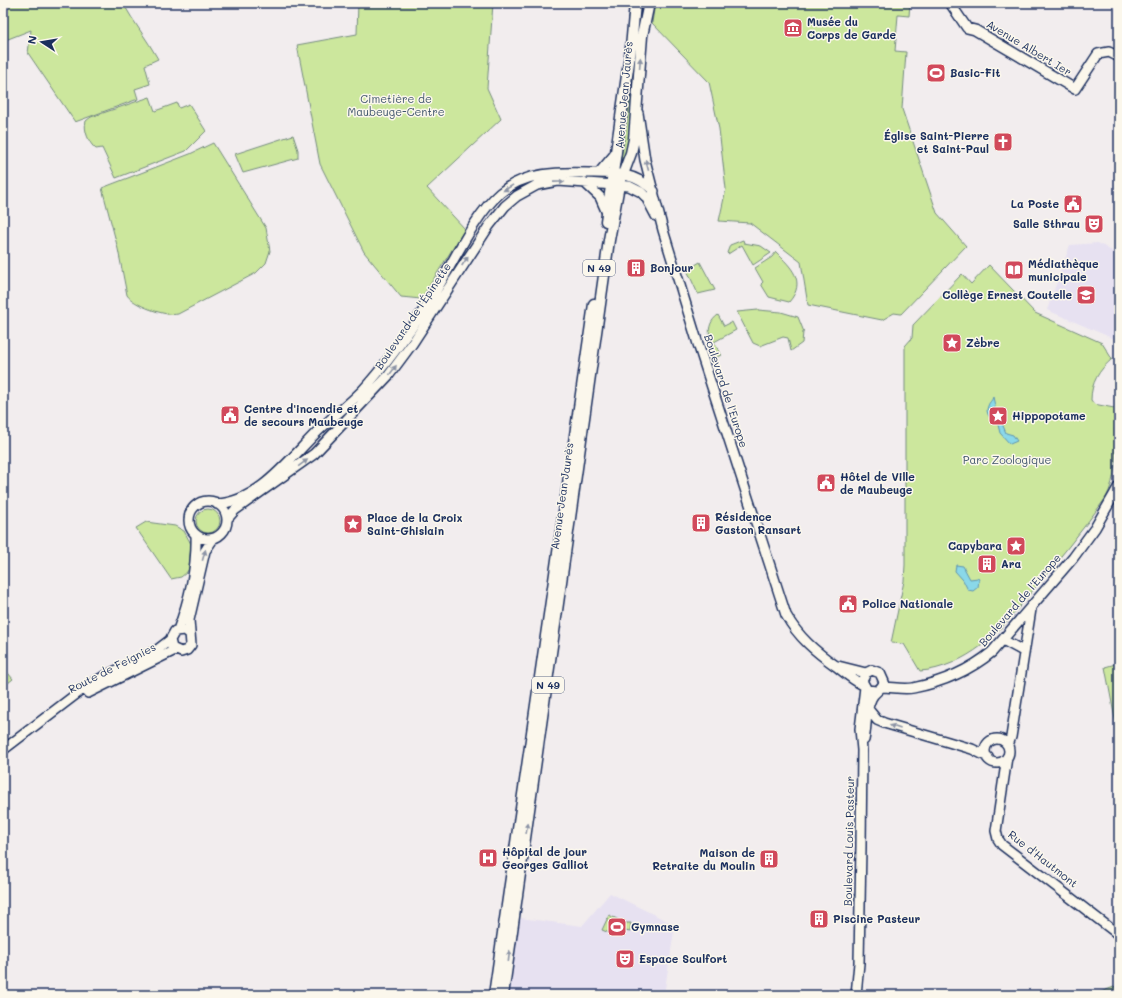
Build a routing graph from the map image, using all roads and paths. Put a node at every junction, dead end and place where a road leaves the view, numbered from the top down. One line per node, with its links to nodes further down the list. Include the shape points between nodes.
1 (635, 3): 6 (main road, Avenue Jean Jaurès / N 49)
2 (650, 3): 5 (main road, Avenue Jean Jaurès / N 49, one-way to 2, via 642,36)
3 (950, 3): 4 (street, Avenue Albert Ier, via 971,26 1075,89 1098,54 1109,52)
4 (1119, 57)
5 (637, 102): 8 (main road, Avenue Jean Jaurès / N 49, via 634,139 629,159); 11 (street, Boulevard de l'Europe, one-way to 5, via 645,160)
6 (616, 153): 7 (street); 8 (main road, Avenue Jean Jaurès / N 49)
7 (600, 173): 8 (street, Boulevard de l'Épinette); 17 (street, Boulevard de l'Épinette, one-way to 17, via 544,174 526,179 501,193 479,219 405,338 361,392 275,475 241,498)
8 (618, 174): 10 (main road, Avenue Jean Jaurès / N 49); 11 (street, Boulevard de l'Épinette, via 641,180)
9 (584, 182): 10 (street, Boulevard de l'Épinette); 12 (street, via 600,197); 18 (street, Boulevard de l'Épinette, one-way to 9, via 235,510 314,454 389,375 412,344 467,257 505,206 517,196 546,182)
10 (616, 184): 12 (main road, Avenue Jean Jaurès / N 49); 13 (street, Boulevard de l'Épinette, via 635,188 646,197); 46 (main road, Avenue Jean Jaurès / N 49, one-way to 10)
11 (654, 192): 13 (street, Boulevard de l'Europe)
12 (607, 213): 45 (main road, Avenue Jean Jaurès / N 49)
13 (662, 230): 28 (street, Boulevard de l'Europe, via 786,615 810,646)
14 (1119, 486): 16 (street, Boulevard de l'Europe)
15 (1119, 491): 16 (street, Boulevard de l'Europe)
16 (1111, 501): 21 (street, Boulevard de l'Europe, via 1073,558)
17 (217, 504): 18 (street); 19 (street, via 201,503 193,509 189,522)
18 (227, 519): 20 (street, via 223,532)
19 (196, 535): 20 (street); 22 (street, via 197,550 192,578)
20 (213, 539): 23 (street, one-way to 20, via 189,620 205,551)
21 (1031, 608): 25 (street, Boulevard de l'Europe); 27 (street)
22 (178, 630): 23 (street, via 185,630); 24 (street, via 172,634)
23 (190, 634): 26 (street, via 190,648 184,652)
24 (170, 640): 26 (street); 32 (street, Route de Feignies, via 157,650 103,677)
25 (1003, 640): 27 (street); 31 (street, Boulevard de l'Europe, via 987,656 954,677 913,688)
26 (175, 650): 32 (street, Route de Feignies, via 105,683)
27 (1023, 651): 34 (street)
28 (836, 666): 29 (street, Boulevard de l'Europe); 30 (street, Boulevard de l'Europe)
29 (866, 673): 30 (street, via 863,678); 31 (street, via 875,670 880,673)
30 (864, 686): 31 (street, via 870,691); 40 (street, Boulevard Louis Pasteur, via 860,729)
31 (880, 686): 33 (street)
32 (61, 708): 39 (street, Route de Feignies)
33 (868, 709): 38 (street, one-way to 33, via 884,723 877,720); 40 (street)
34 (1013, 723): 35 (street); 37 (street)
35 (1000, 739): 36 (street); 37 (street)
36 (988, 743): 38 (street); 42 (street, via 986,750)
37 (1008, 745): 41 (street)
38 (972, 749): 42 (street)
39 (3, 750)
40 (862, 750): 47 (street, Boulevard Louis Pasteur, via 859,963)
41 (1007, 757): 42 (street, via 1002,761); 43 (street, Rue d'Hautmont)
42 (992, 760): 43 (street)
43 (1004, 781): 44 (street, Rue d'Hautmont, via 996,831 1002,845)
44 (1119, 935)
45 (494, 995)
46 (503, 995)
47 (856, 995)

